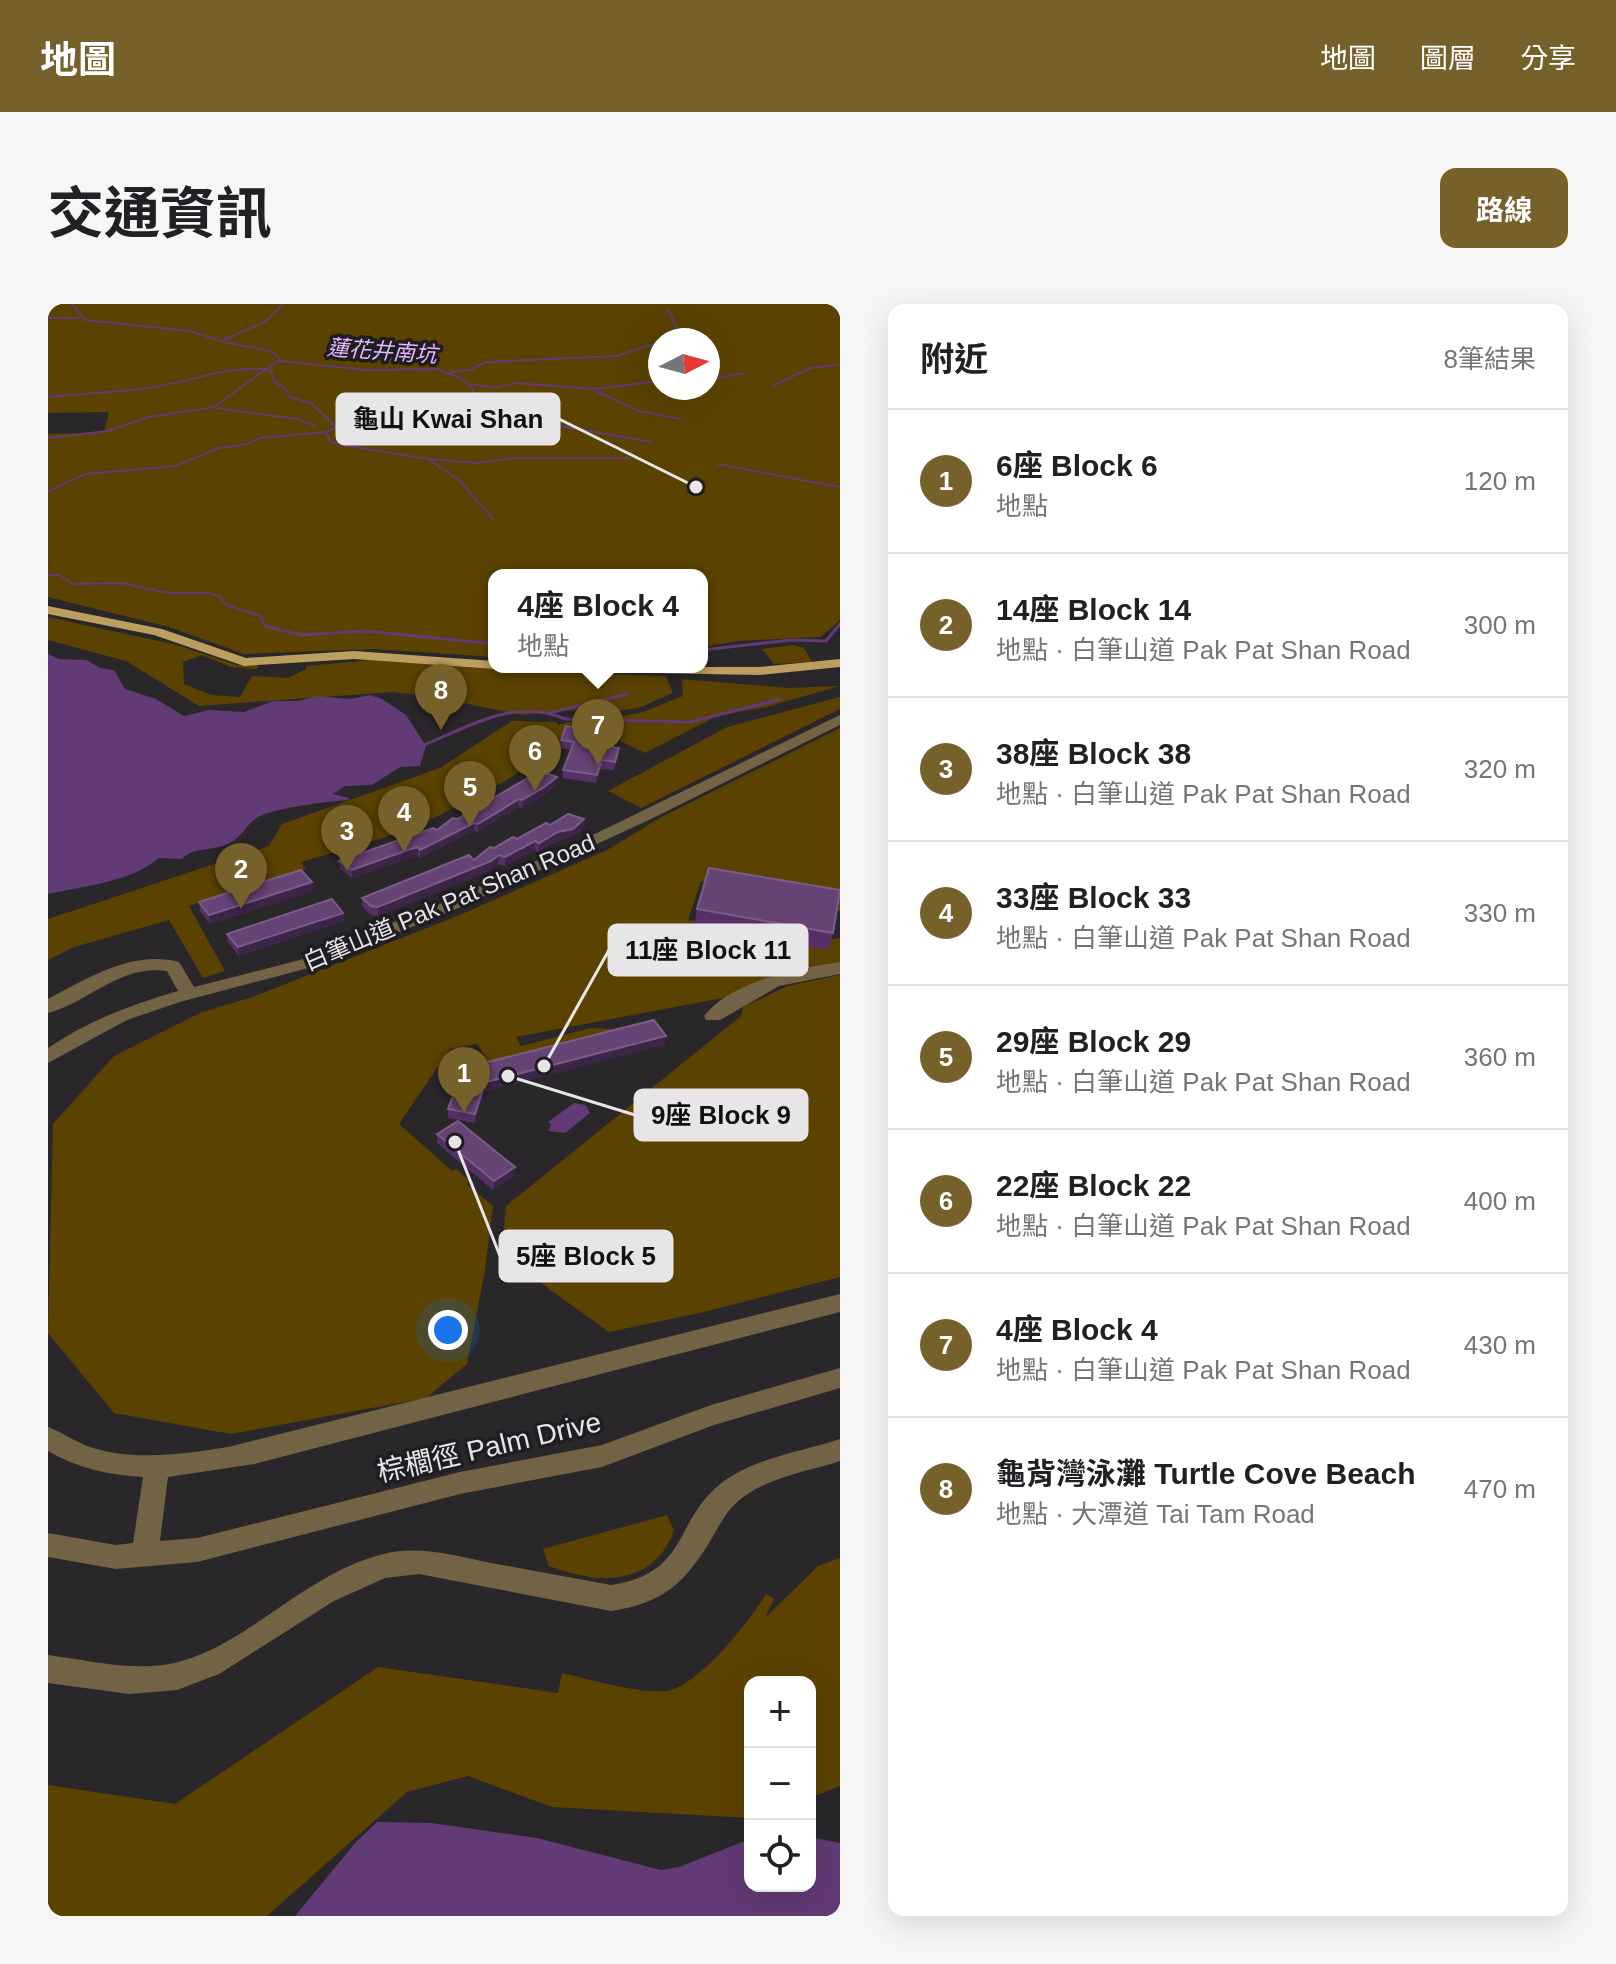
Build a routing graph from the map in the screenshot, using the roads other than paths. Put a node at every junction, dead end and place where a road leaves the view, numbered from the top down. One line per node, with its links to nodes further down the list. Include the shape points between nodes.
1 (48, 610): 3 (main road, via 168,635 244,662 354,655)
2 (840, 663): 4 (main road)
3 (488, 665)
4 (708, 670)
5 (690, 673): 6 (main road, via 767,679)
6 (840, 673)
7 (840, 719): 9 (street, 白筆山道 Pak Pat Shan Road, via 596,842 325,956)
8 (840, 968): 11 (street, via 774,980)
9 (188, 993): 10 (street, via 173,966 153,963); 12 (street, 白筆山道 Pak Pat Shan Road, via 110,1021)
10 (48, 1007)
11 (713, 1016)
12 (48, 1057)
13 (840, 1303): 17 (street, via 254,1453)
14 (840, 1378): 19 (street, 棕櫚徑 Palm Drive, via 564,1466 460,1483 197,1550)
15 (48, 1438): 17 (street, via 103,1461)
16 (840, 1450): 20 (street, via 733,1489 717,1503 678,1568 661,1585 637,1595 611,1598 419,1562 392,1563 354,1574 222,1657 176,1676 130,1680)
17 (157, 1466): 19 (street)
18 (48, 1545): 19 (street, 棕櫚徑 Palm Drive, via 116,1557)
19 (145, 1554)
20 (48, 1669)

